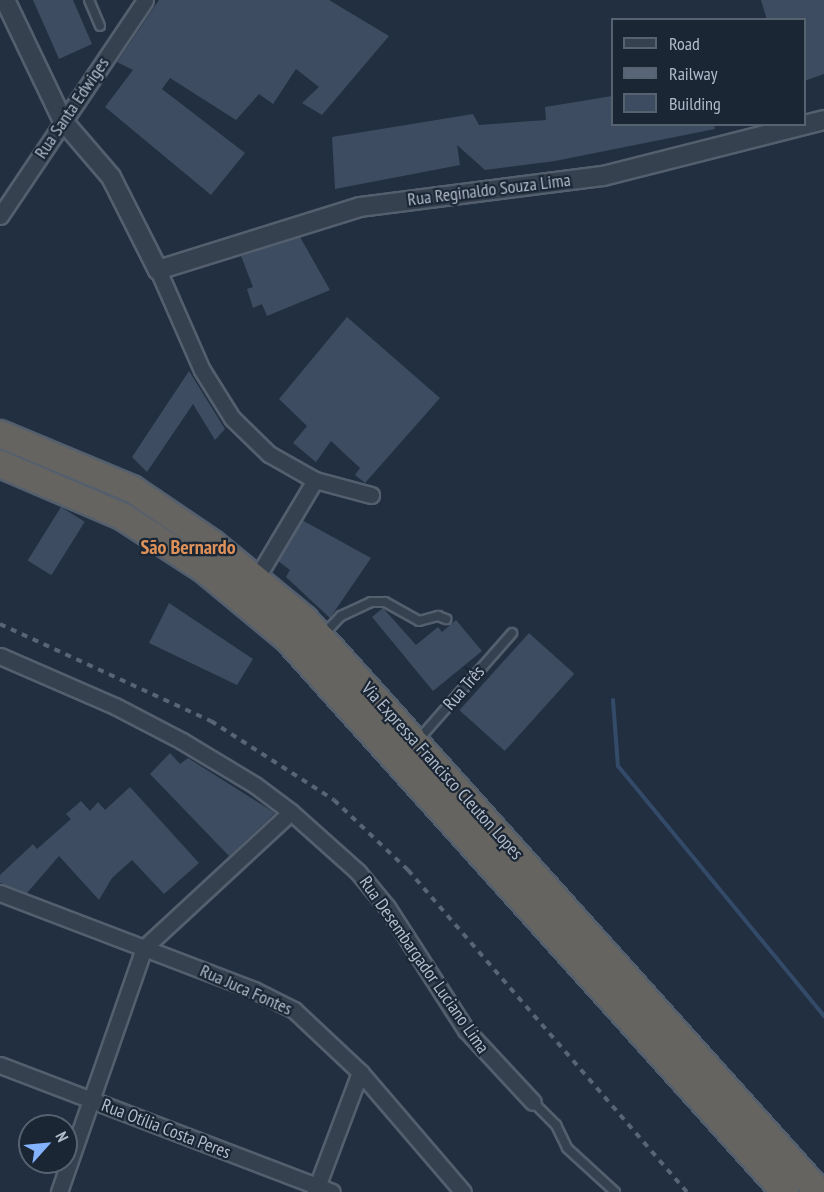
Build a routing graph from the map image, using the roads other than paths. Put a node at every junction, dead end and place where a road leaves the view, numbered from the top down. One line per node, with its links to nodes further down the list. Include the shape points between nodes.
1 (4, 0): 6 (street)
2 (89, 0): 4 (lane)
3 (145, 0): 6 (street, Rua Santa Edwiges)
4 (100, 26)
5 (824, 120): 7 (street, Rua Reginaldo Souza Lima)
6 (63, 121): 9 (street, Rua Santa Edwiges); 10 (street, via 111,177)
7 (806, 125)
8 (800, 126): 10 (street, Rua Reginaldo Souza Lima, via 603,176 360,207)
9 (0, 216)
10 (158, 270): 13 (street, via 202,370 232,418 269,454)
11 (0, 435): 15 (highway, Via Expressa Francisco Cleuton Lopes, via 132,489 213,544)
12 (0, 464): 33 (highway, Via Expressa Francisco Cleuton Lopes, via 122,516 205,570 288,639)
13 (315, 480): 14 (street); 15 (street)
14 (371, 495)
15 (256, 579): 18 (highway, Via Expressa Francisco Cleuton Lopes)
16 (446, 619): 18 (lane, via 438,616 419,621 385,602 371,602 341,616)
17 (512, 633): 20 (lane, Rua Três)
18 (321, 638): 20 (highway, Via Expressa Francisco Cleuton Lopes)
19 (0, 657): 21 (street, Rua Desembargador Luciano Lima, via 115,706 182,741 255,784)
20 (416, 742): 34 (highway, Via Expressa Francisco Cleuton Lopes)
21 (291, 812): 23 (street); 27 (street, Rua Desembargador Luciano Lima, via 358,872 387,907 466,1030)
22 (0, 893): 23 (street, Rua Juca Fontes)
23 (144, 948): 25 (street, Rua Juca Fontes, via 294,1010); 26 (street)
24 (0, 1065): 26 (street, Rua Otília Costa Peres)
25 (360, 1072): 28 (street); 31 (street, Rua Juca Fontes)
26 (91, 1100): 28 (street, Rua Otília Costa Peres); 29 (street)
27 (532, 1102): 32 (lane, via 555,1125 567,1148)
28 (316, 1190): 30 (street, Rua Otília Costa Peres)
29 (59, 1192)
30 (332, 1192)
31 (463, 1192)
32 (615, 1192)
33 (785, 1192)
34 (819, 1192)

